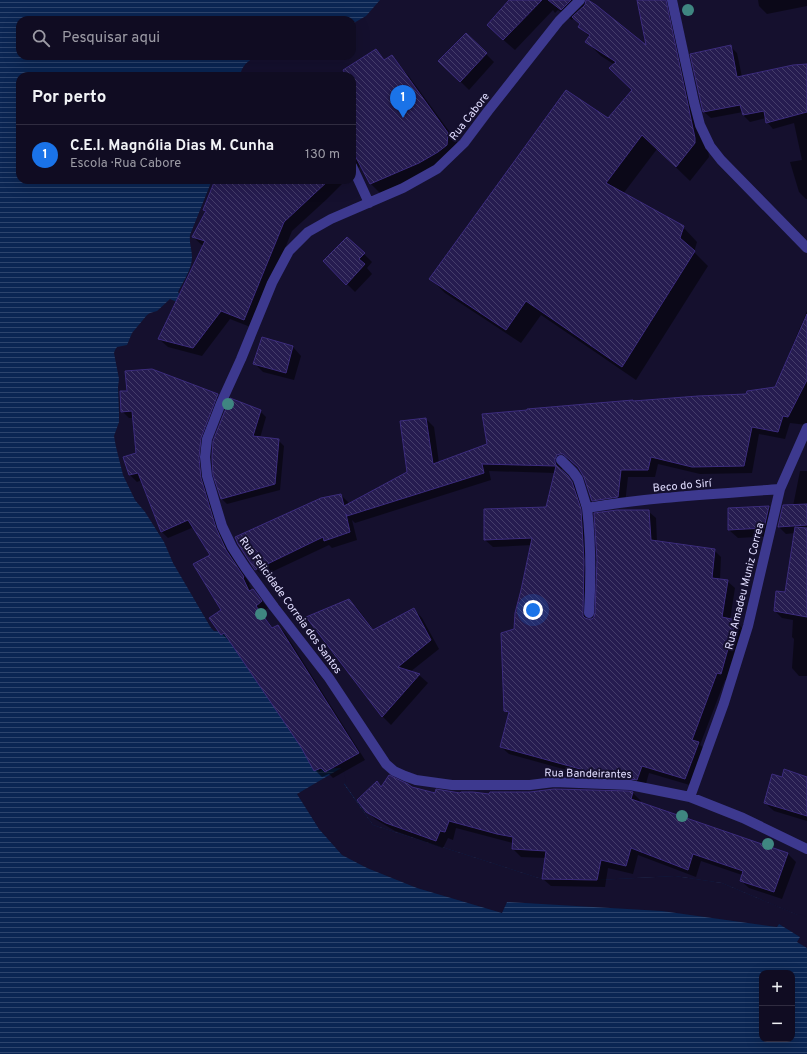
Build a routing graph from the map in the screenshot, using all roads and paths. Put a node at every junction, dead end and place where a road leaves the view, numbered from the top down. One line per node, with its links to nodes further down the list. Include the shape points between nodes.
1 (580, 0): 4 (street, Rua Cabore, via 559,21 464,144 437,168 403,188)
2 (672, 0): 5 (street, via 694,102 700,125 710,146)
3 (356, 175): 4 (street)
4 (369, 203): 6 (street, Rua Cabore, via 308,232)
5 (807, 248)
6 (289, 251): 12 (street, Rua Felicidade Correia dos Santos, via 272,283 207,439 207,476 222,526 245,567 329,678 386,764)
7 (807, 428): 9 (street, Rua Amadeu Muniz Correa)
8 (561, 460): 10 (street, via 578,479)
9 (780, 489): 10 (street, Beco do Sirí, via 654,499); 13 (street, Rua Amadeu Muniz Correa, via 748,626 724,703)
10 (587, 508): 11 (street, via 591,556)
11 (589, 613)
12 (405, 776): 13 (street, Rua Bandeirantes, via 452,785 530,785 554,782 630,785)
13 (690, 797): 14 (street, Rua Bandeirantes, via 744,818)
14 (807, 849)

